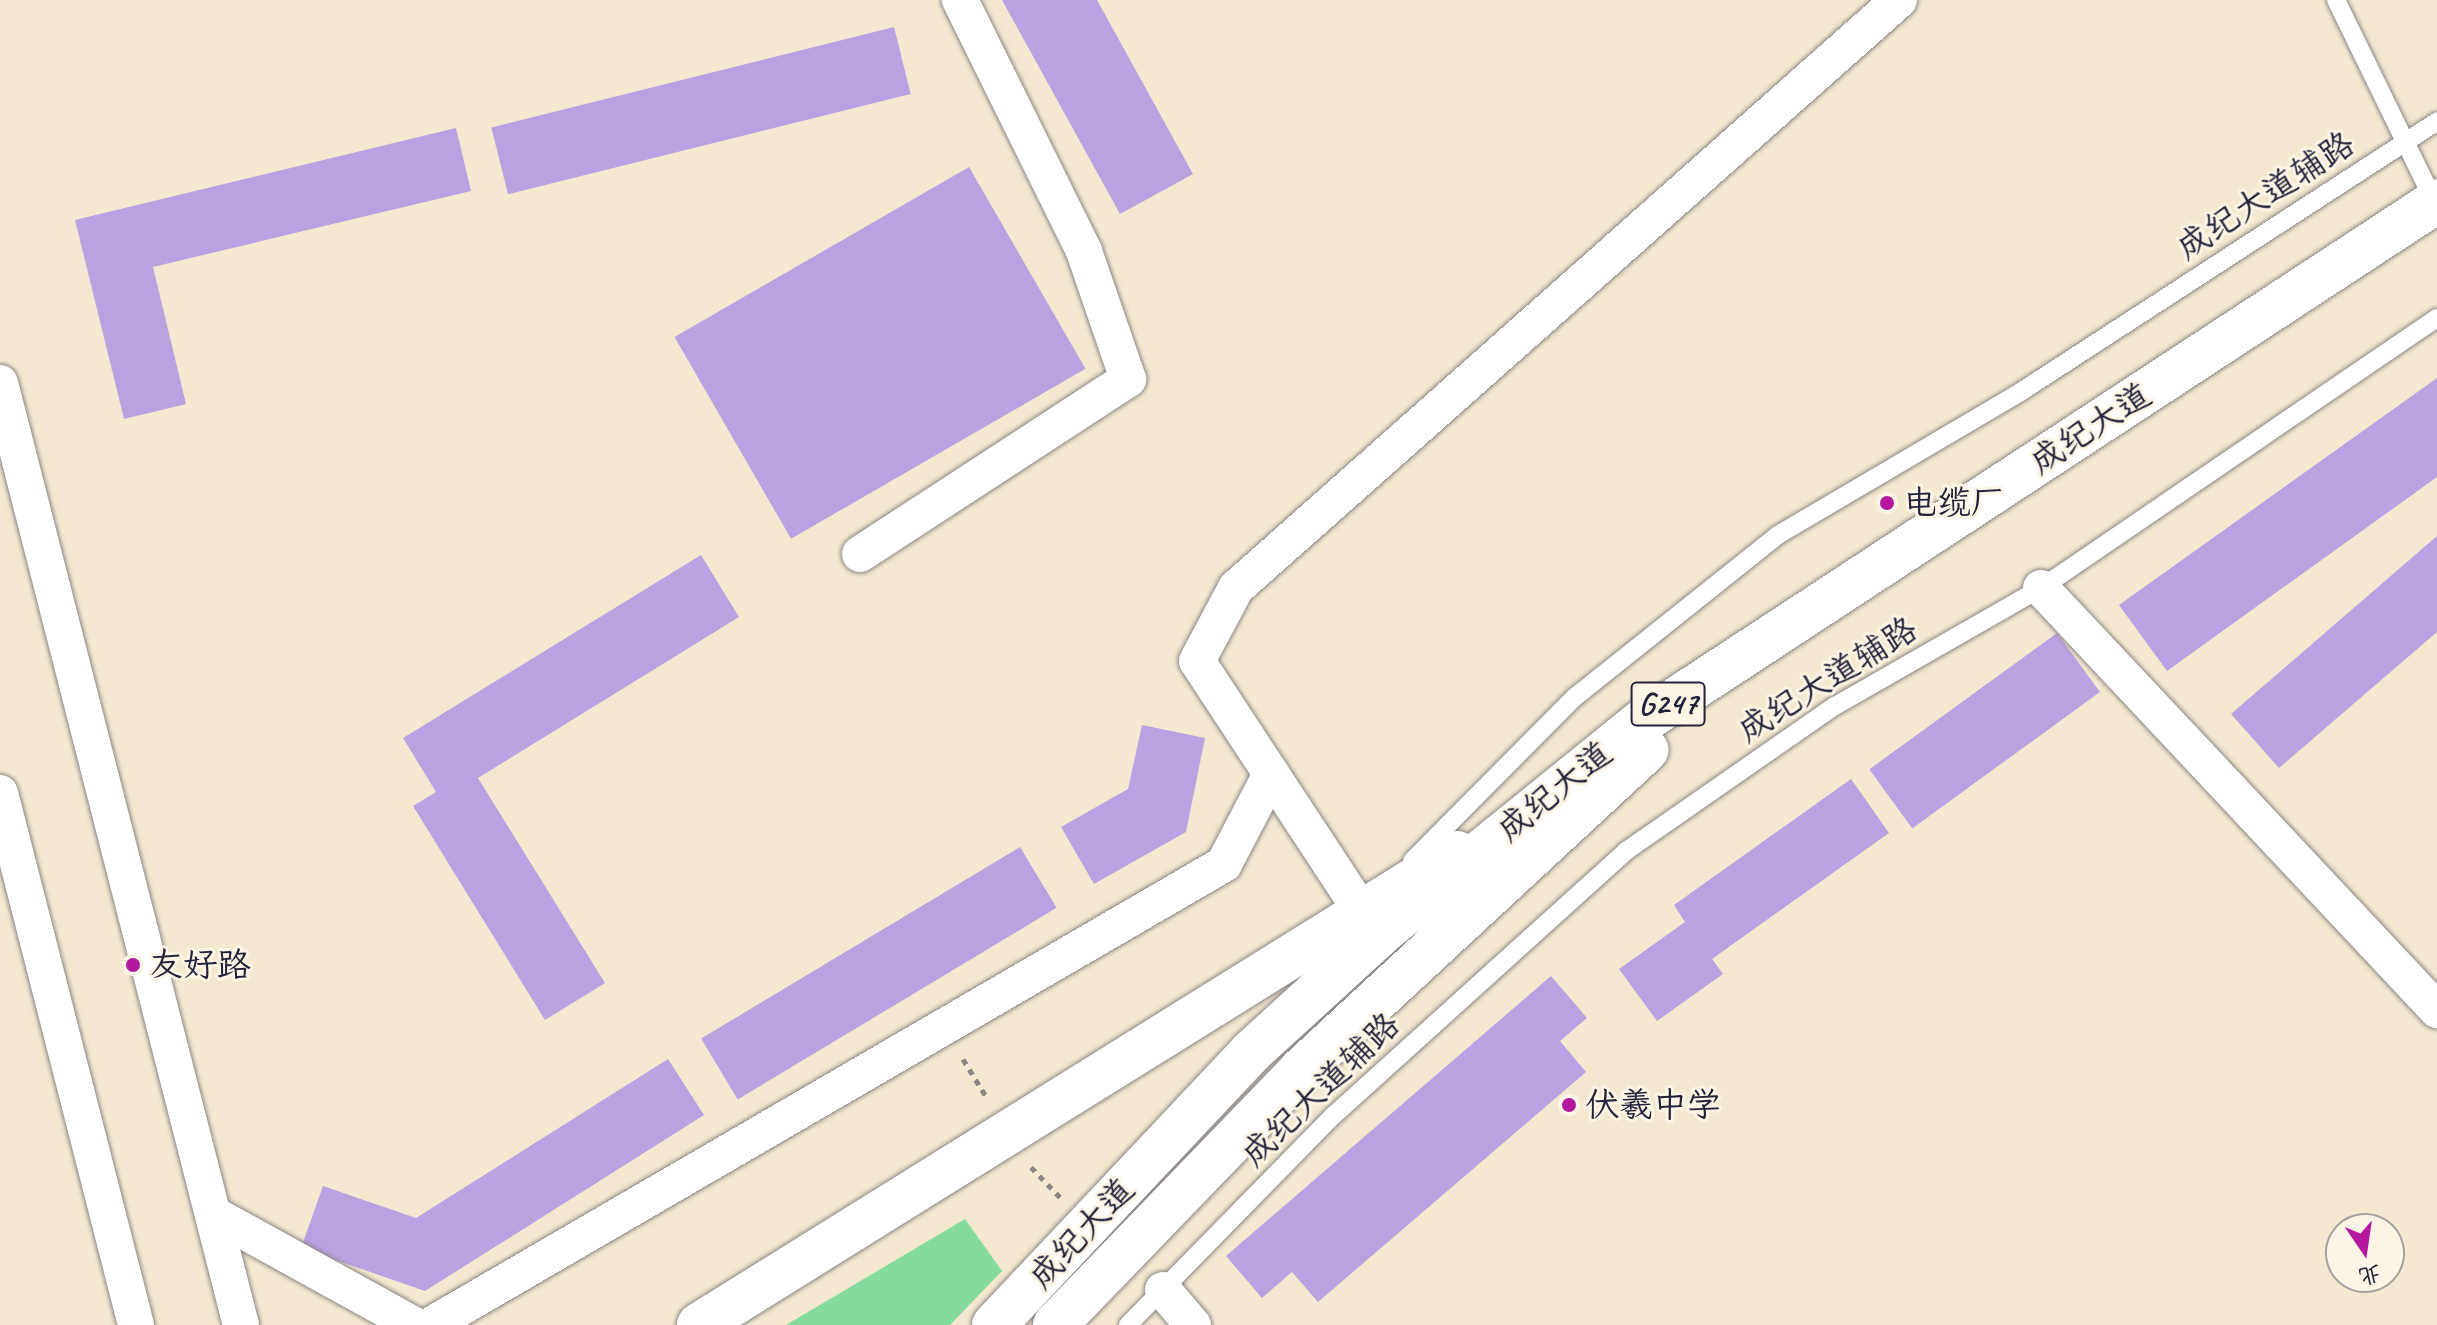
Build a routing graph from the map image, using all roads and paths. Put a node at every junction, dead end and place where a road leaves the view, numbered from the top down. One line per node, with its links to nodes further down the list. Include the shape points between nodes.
1 (960, 0): 9 (street, via 1084,251 1128,379)
2 (1899, 0): 12 (street, via 1236,588 1197,661)
3 (2336, 0): 5 (lane)
4 (2437, 122): 5 (lane, 成纪大道辅路)
5 (2405, 142): 6 (lane); 15 (lane, 成纪大道辅路, via 2022,391 1778,535 1575,697)
6 (2436, 212): 11 (main road, 成纪大道 / G247); 14 (main road, 成纪大道 / G247, via 1643,721)
7 (2437, 318): 10 (lane, 成纪大道辅路)
8 (0, 383): 20 (street)
9 (860, 554)
10 (2041, 588): 16 (street); 22 (lane, 成纪大道辅路, via 1835,706 1626,851 1334,1115)
11 (1658, 740): 14 (main road); 29 (main road, 成纪大道 / G247, via 1301,1070)
12 (1271, 774): 15 (street); 17 (street, via 1224,864)
13 (0, 793): 23 (street)
14 (1540, 801): 15 (main road); 18 (main road, 成纪大道 / G247, via 1387,928)
15 (1362, 912): 18 (lane, 成纪大道辅路); 19 (main road)
16 (2437, 1010)
17 (943, 1028): 19 (path); 26 (street)
18 (1250, 1053): 21 (main road, 成纪大道 / G247)
19 (1009, 1132): 21 (path, via 1038,1177); 27 (main road)
20 (213, 1214): 24 (street); 25 (street)
21 (1089, 1224): 28 (main road, 成纪大道 / G247)
22 (1163, 1290): 30 (lane, 成纪大道辅路); 31 (street)
23 (136, 1325)
24 (241, 1325)
25 (414, 1325)
26 (431, 1325)
27 (699, 1325)
28 (994, 1325)
29 (1055, 1325)
30 (1128, 1325)
31 (1193, 1325)

